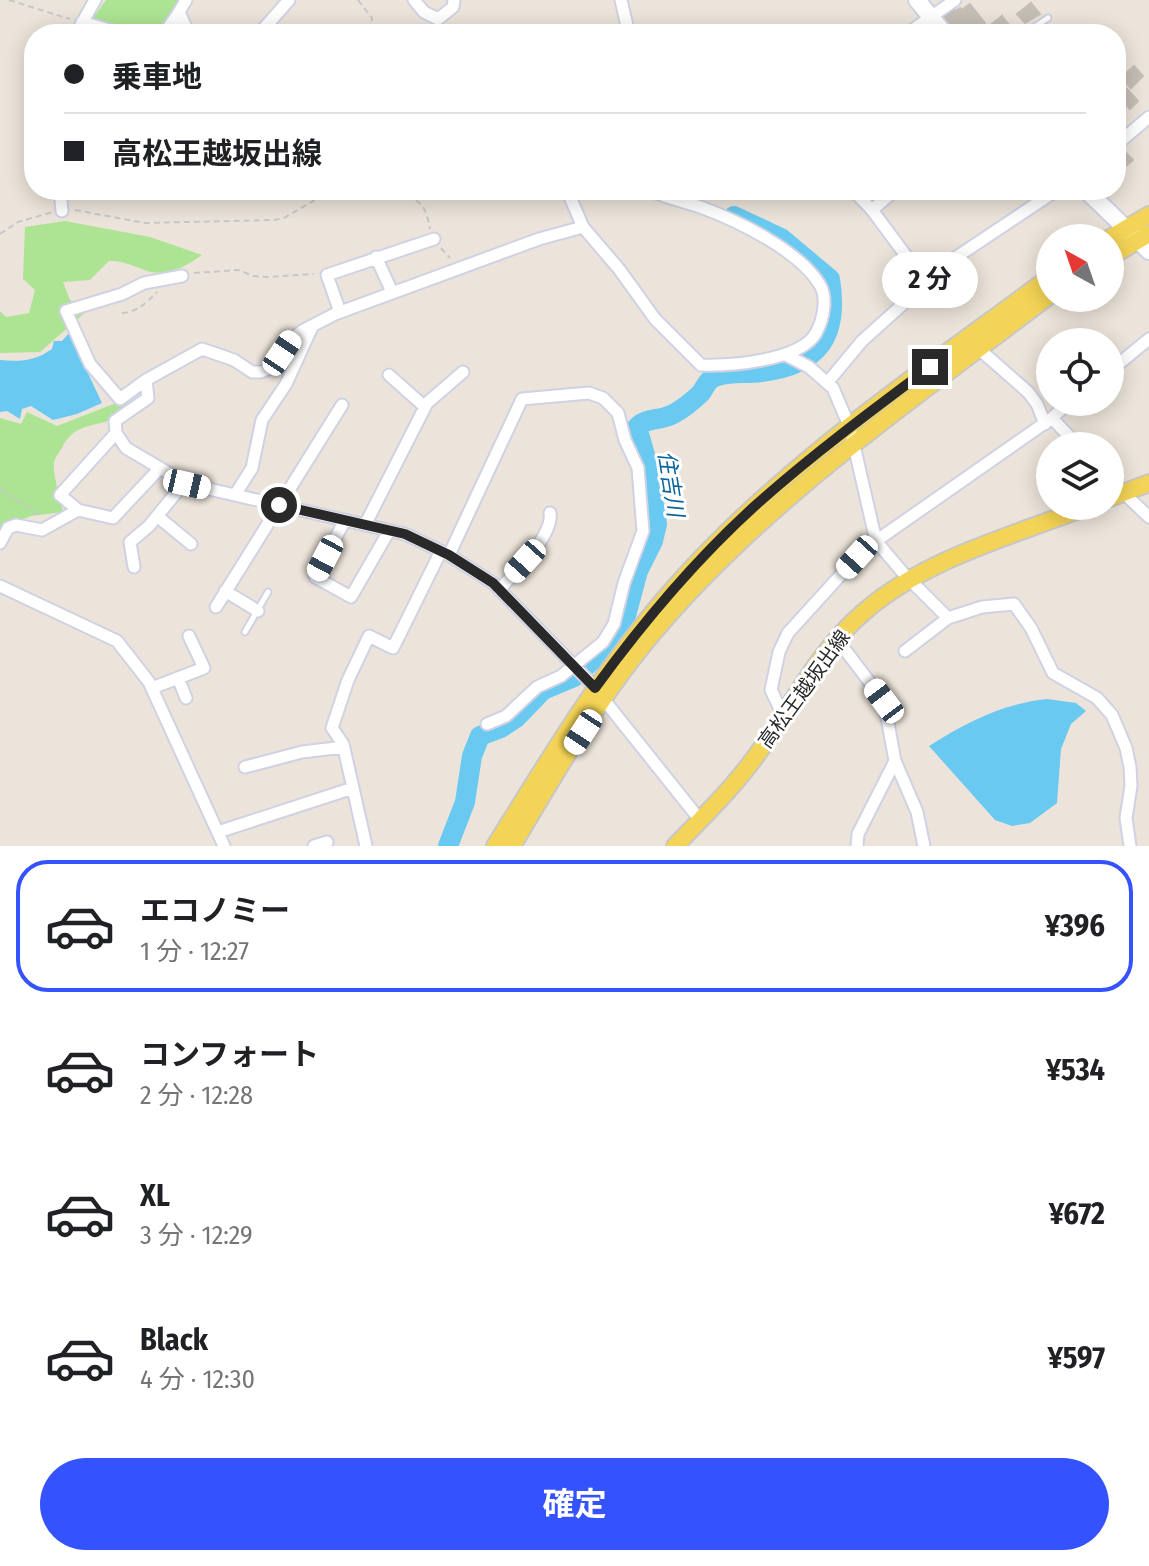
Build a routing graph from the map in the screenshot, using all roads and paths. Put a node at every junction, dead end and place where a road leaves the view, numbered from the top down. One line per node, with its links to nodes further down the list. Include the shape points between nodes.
1 (9, 0): 15 (path)
2 (95, 0): 15 (street)
3 (186, 0): 11 (street)
4 (289, 0): 19 (street)
5 (358, 0): 20 (path)
6 (414, 0): 14 (street)
7 (454, 0): 14 (street)
8 (621, 0): 22 (street)
9 (917, 0): 12 (street)
10 (955, 0): 12 (street)
11 (179, 12): 17 (street); 18 (street)
12 (930, 17): 23 (street); 24 (street)
13 (1048, 18): 25 (lane)
14 (438, 19): 21 (path)
15 (82, 22): 16 (street)
16 (89, 24)
17 (171, 24)
18 (184, 24)
19 (268, 24)
20 (371, 24)
21 (448, 24)
22 (627, 24)
23 (921, 24)
24 (936, 24)
25 (1040, 24)
26 (1149, 117): 27 (street)
27 (1126, 137)
28 (61, 200): 38 (street)
29 (315, 200): 38 (path, via 274,220 145,223 97,212)
30 (412, 200): 43 (path, via 428,211)
31 (571, 200): 40 (street)
32 (676, 200): 57 (street, via 766,237 820,286 824,297 819,327 812,339)
33 (862, 200): 37 (street)
34 (884, 200): 37 (street)
35 (1042, 200): 48 (street, via 952,260)
36 (1097, 200): 42 (street)
37 (872, 210): 48 (street)
38 (62, 211): 41 (path, via 18,222)
39 (1149, 215): 42 (main road)
40 (583, 227): 45 (street); 57 (street, via 655,319 701,365)
41 (0, 234)
42 (1140, 238)
43 (434, 239): 44 (street); 45 (path)
44 (376, 257): 46 (street); 50 (street)
45 (459, 268): 50 (street)
46 (327, 275): 47 (path, via 267,277 239,270); 52 (street)
47 (182, 276): 53 (path, via 163,285 142,307); 61 (street, via 144,283 66,311 90,364 120,399)
48 (927, 284): 62 (street, via 862,341)
49 (1036, 288): 69 (main road)
50 (392, 292): 52 (street)
51 (1036, 306): 56 (main road)
52 (340, 312): 54 (street)
53 (122, 313)
54 (312, 327): 61 (street, via 291,340 273,367 261,372 202,349); 75 (street, via 286,384 262,420 252,468)
55 (1149, 339): 58 (street)
56 (979, 349): 66 (street, via 1028,392); 69 (main road)
57 (786, 355): 62 (street)
58 (1124, 360)
59 (463, 372): 64 (street)
60 (389, 375): 64 (street)
61 (146, 380): 68 (street, via 148,398 115,421)
62 (827, 383): 69 (street)
63 (342, 405): 77 (street)
64 (425, 407): 85 (street)
65 (1054, 416): 66 (street)
66 (1048, 421): 67 (street); 89 (street)
67 (1061, 432)
68 (116, 433): 70 (street, via 126,448); 78 (street, via 60,495)
69 (852, 436): 89 (street); 107 (main road, via 757,505)
70 (160, 468): 71 (street); 78 (street, via 113,518)
71 (184, 483): 75 (street); 80 (street)
72 (1149, 483): 74 (main road)
73 (0, 489): 87 (path, via 38,514)
74 (1124, 493)
75 (235, 495): 77 (street)
76 (1124, 501): 81 (street)
77 (279, 505): 83 (street); 97 (street)
78 (78, 510): 87 (street, via 51,527)
79 (550, 513): 96 (street, via 539,542)
80 (157, 516): 91 (street); 93 (street, via 130,542)
81 (1149, 517)
82 (0, 520): 86 (street)
83 (345, 520): 85 (street); 88 (street, via 315,577 351,597)
84 (1053, 520): 94 (main road, 高松王越坂出線)
85 (365, 525): 88 (street)
86 (12, 526): 87 (street); 90 (street)
87 (33, 529)
88 (389, 531): 92 (street)
89 (876, 541): 94 (street); 110 (street, via 788,633 771,690)
90 (0, 543)
91 (191, 544)
92 (445, 553): 96 (street); 107 (street, via 522,399 589,393 603,398 618,413 638,468 643,531 614,624); 112 (street, via 393,648 369,636 332,728)
93 (134, 567)
94 (910, 579): 101 (street); 104 (main road, 高松王越坂出線)
95 (0, 586): 108 (street, via 117,641)
96 (499, 590): 107 (street)
97 (225, 591): 99 (street); 100 (street)
98 (268, 592): 100 (lane)
99 (216, 607)
100 (258, 611): 102 (lane)
101 (948, 618): 105 (street); 127 (street, via 1014,604 1053,673 1097,698 1112,715 1130,767)
102 (245, 632)
103 (189, 636): 106 (street, via 204,668)
104 (836, 638): 110 (main road, 高松王越坂出線); 113 (street, via 884,701)
105 (905, 651)
106 (178, 678): 108 (street); 109 (street)
107 (587, 680): 111 (street, via 561,676); 116 (street); 122 (main road); 123 (main road)
108 (152, 688): 117 (street)
109 (186, 698)
110 (783, 715): 116 (main road, 高松王越坂出線, via 749,765)
111 (487, 724)
112 (344, 747): 114 (street); 115 (street)
113 (895, 761): 125 (street); 126 (street, via 917,812)
114 (245, 767)
115 (353, 788): 117 (street); 121 (street)
116 (700, 820): 124 (main road, 高松王越坂出線)
117 (218, 832): 119 (street)
118 (327, 842): 120 (street)
119 (224, 846)
120 (314, 846)
121 (366, 846)
122 (495, 846)
123 (512, 846)
124 (675, 846)
125 (857, 846)
126 (924, 846)
127 (1130, 846)

